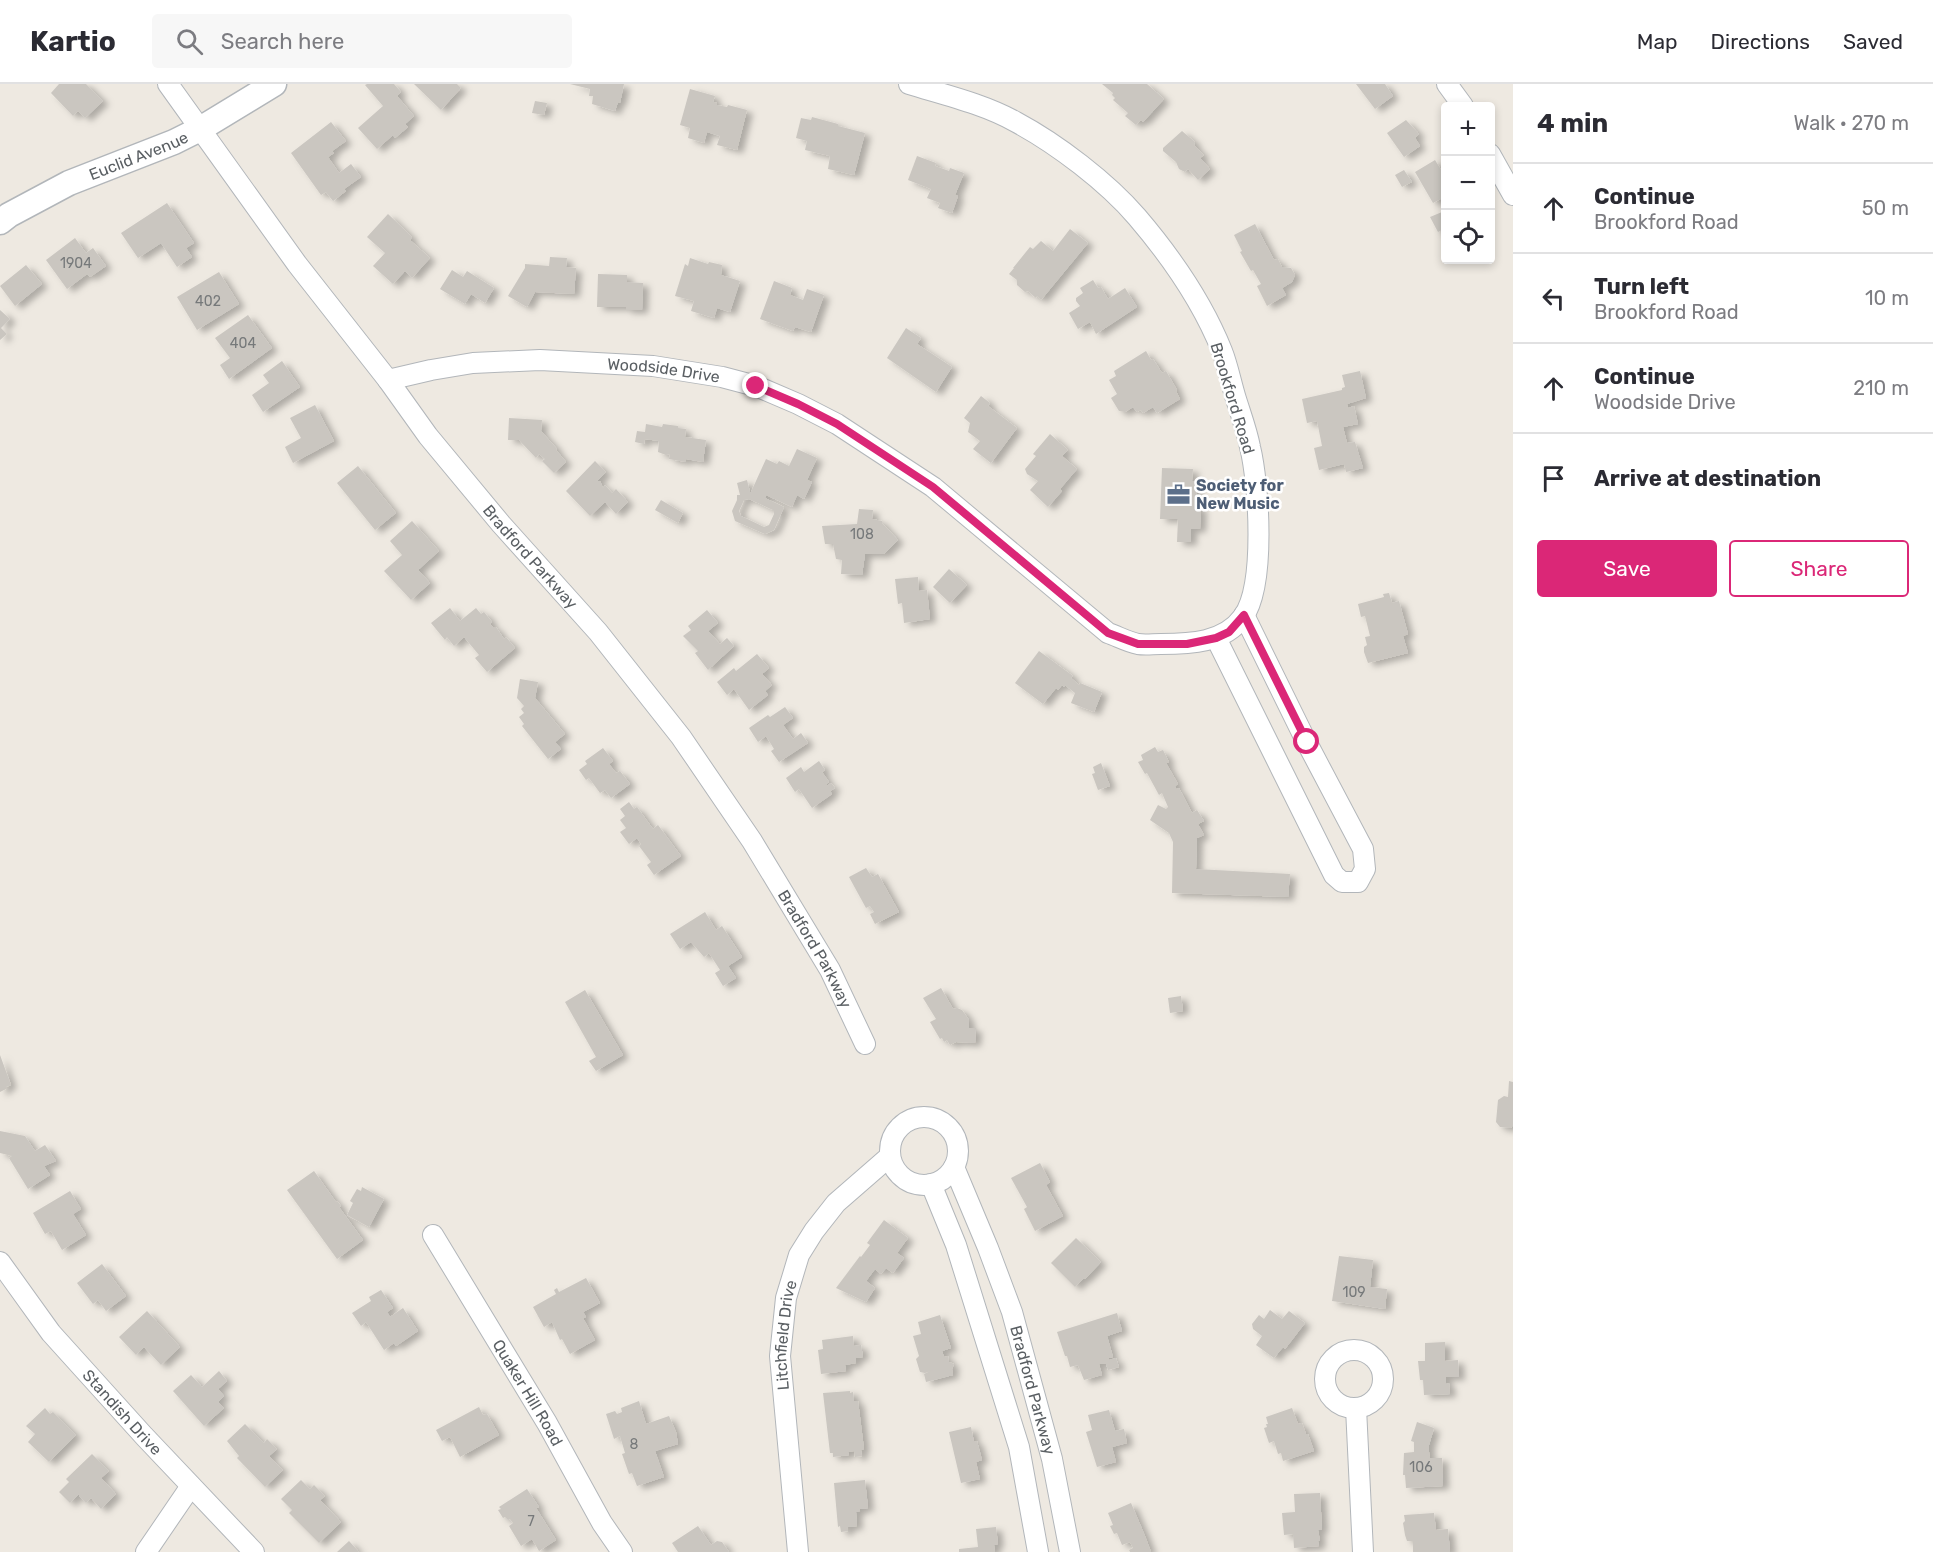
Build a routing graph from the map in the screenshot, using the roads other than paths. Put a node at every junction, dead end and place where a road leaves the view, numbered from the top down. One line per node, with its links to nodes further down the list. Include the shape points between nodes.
1 (168, 84): 6 (street, Bradford Parkway)
2 (274, 84): 6 (street, Euclid Avenue)
3 (909, 84): 11 (street, Brookford Road, via 1016,122 1060,151 1105,185 1136,216 1194,292 1222,351 1251,447 1257,486 1257,557)
4 (1447, 84): 5 (street)
5 (1459, 102)
6 (200, 129): 9 (street, Euclid Avenue, via 69,183); 10 (street, Bradford Parkway, via 297,264)
7 (1492, 156): 8 (street)
8 (1513, 195)
9 (0, 222)
10 (388, 380): 12 (street, Woodside Drive, via 473,363 540,360 652,366 756,386 837,424 933,487 1108,633 1138,644 1187,644); 13 (street, Bradford Parkway, via 428,436 598,632 681,737 752,841 830,970)
11 (1244, 615): 12 (street, Brookford Road, via 1229,632); 12 (street, via 1363,849 1365,869 1358,882 1342,882 1334,875)
12 (1216, 638)
13 (865, 1044)
14 (890, 1156): 15 (street, Bradford Parkway, via 892,1138 903,1123 930,1117 946,1125 957,1140); 16 (street, via 900,1175 910,1182); 24 (street, Litchfield Drive, via 836,1203 814,1231 799,1255 786,1298 780,1356)
15 (954, 1167): 16 (street); 26 (street, Bradford Parkway, via 1012,1312 1052,1459)
16 (931, 1184): 25 (street, Bradford Parkway, via 956,1245 1019,1447)
17 (433, 1235): 23 (street, Quaker Hill Road)
18 (0, 1262): 20 (street, Standish Drive, via 51,1333)
19 (1356, 1408): 27 (street)
20 (191, 1486): 21 (street); 22 (street, Standish Drive)
21 (146, 1552)
22 (254, 1552)
23 (622, 1552)
24 (798, 1552)
25 (1038, 1552)
26 (1070, 1552)
27 (1363, 1552)

